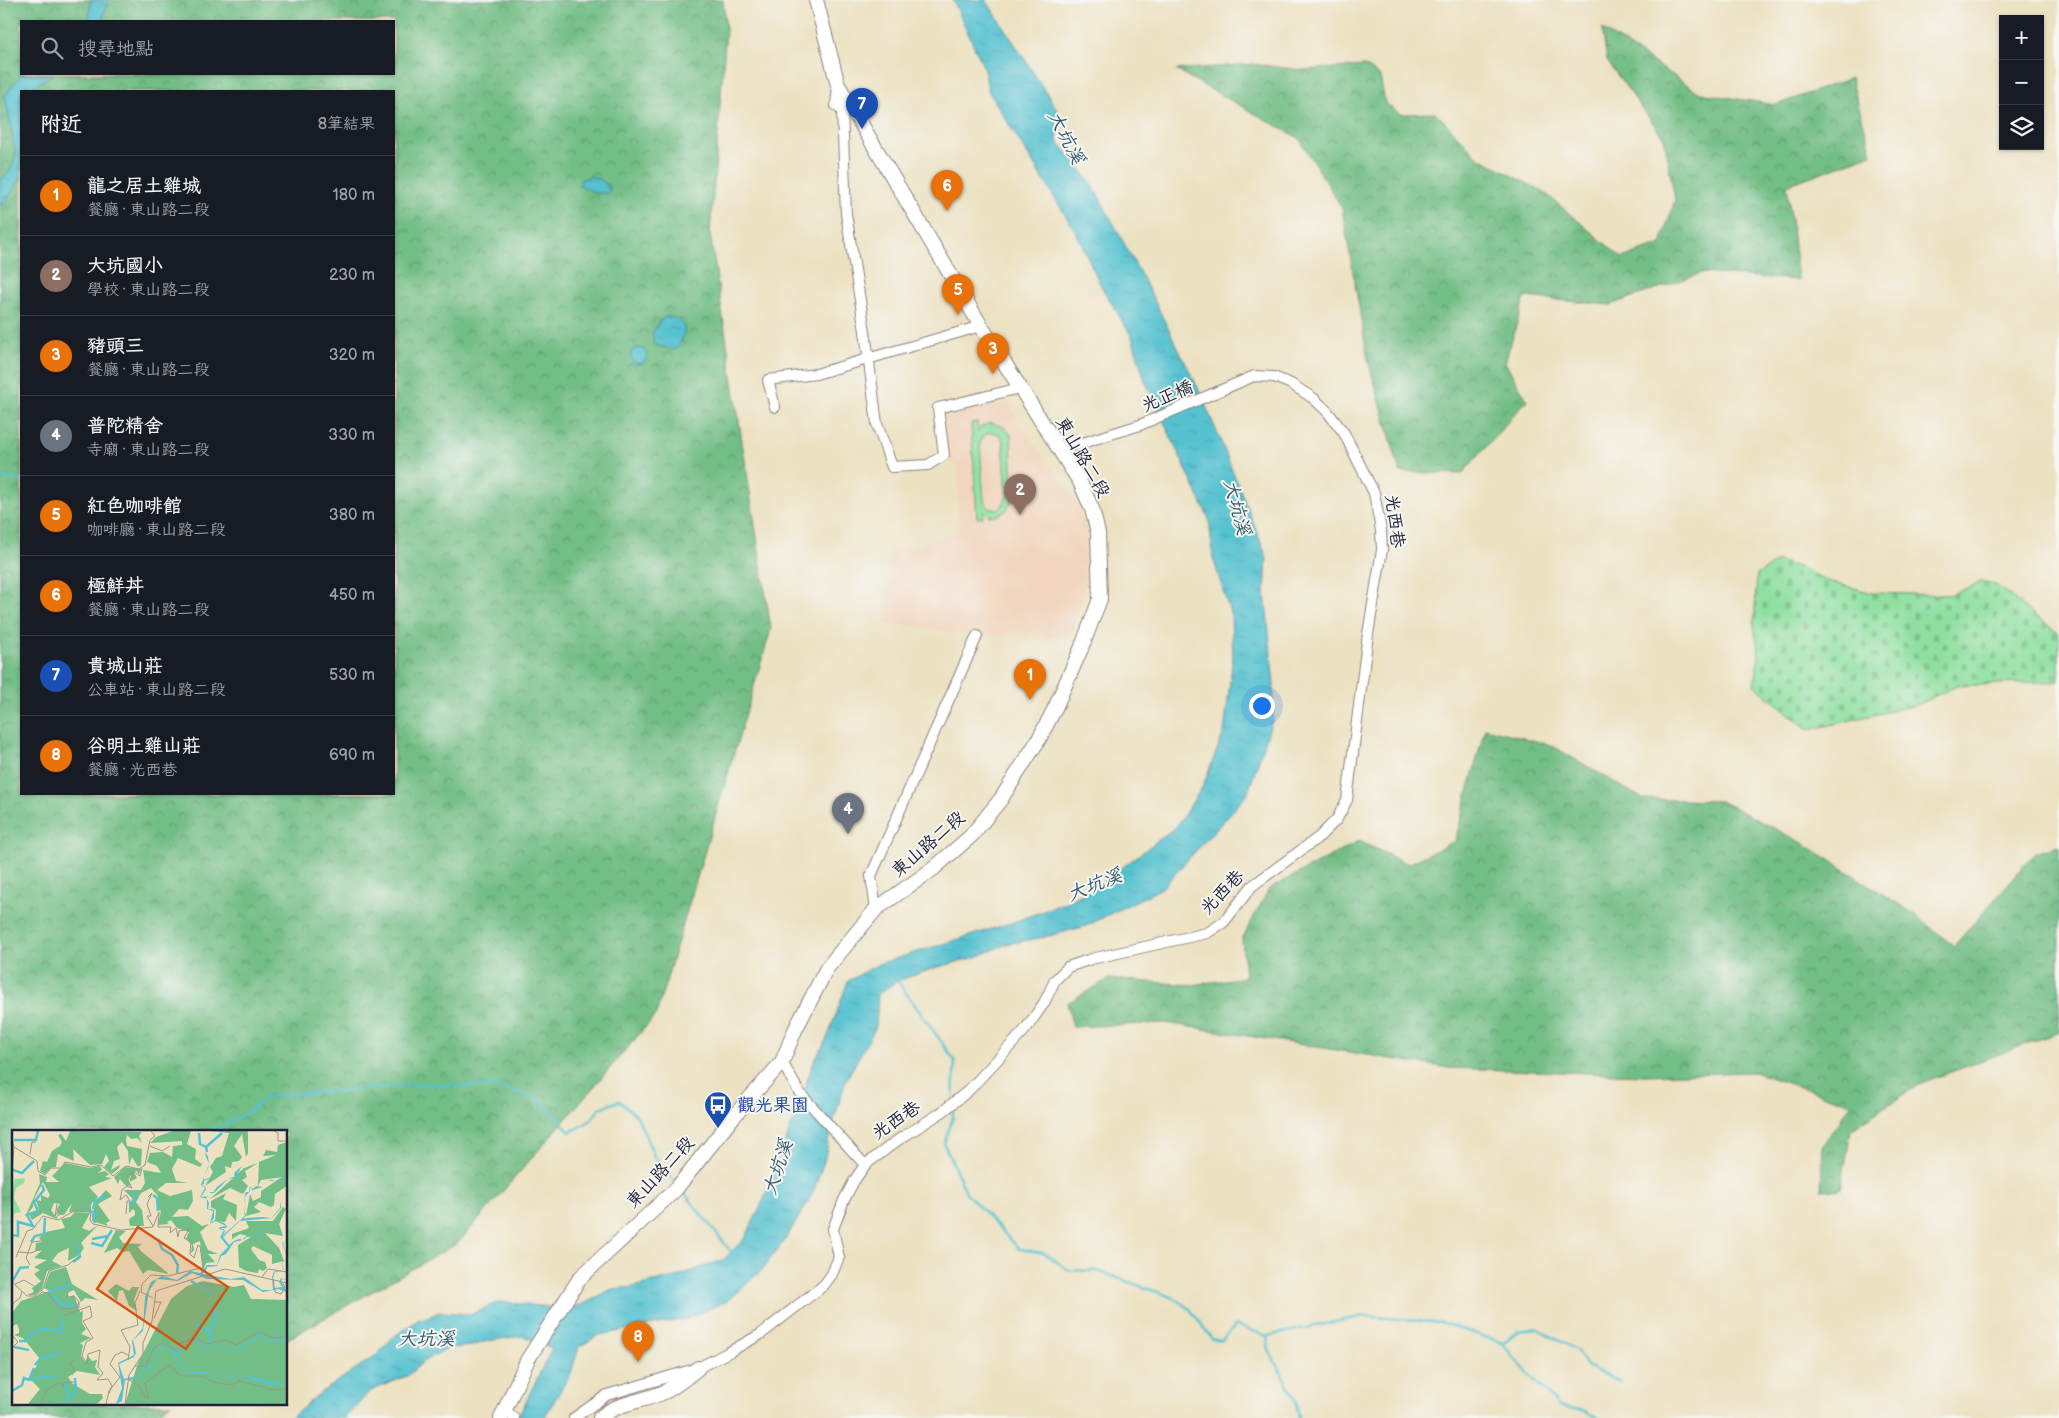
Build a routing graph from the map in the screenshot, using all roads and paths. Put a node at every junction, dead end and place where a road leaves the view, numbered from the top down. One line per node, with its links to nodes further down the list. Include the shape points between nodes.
1 (816, 0): 2 (main road, 東山路二段)
2 (838, 84): 3 (main road, 東山路二段); 4 (street, via 836,106 842,110 846,214)
3 (981, 326): 4 (street); 5 (main road, 東山路二段)
4 (867, 360): 5 (street, via 876,424 892,467 928,465 944,455 938,408); 7 (street, via 816,374 768,380)
5 (1020, 388): 8 (main road, 東山路二段)
6 (1207, 396): 8 (street, 光正橋, via 1140,425); 12 (street, 光西巷, via 1254,376 1274,376 1302,390 1327,411 1344,433 1374,493 1382,550 1347,800 1337,818 1319,838 1252,886 1224,922 1207,933 1068,967 1055,980 1025,1030 968,1091)
7 (774, 407)
8 (1060, 450): 10 (main road, 東山路二段, via 1080,482 1098,533 1100,599 1082,649 1039,739 1000,799 970,836 933,869)
9 (977, 636): 10 (street, 東山路二段, via 871,876)
10 (876, 909): 11 (main road, 東山路二段, via 827,968)
11 (782, 1062): 12 (street, via 799,1092); 14 (main road, 東山路二段, via 676,1189 580,1278 528,1358)
12 (865, 1165): 13 (street, 光西巷, via 844,1200 833,1229 839,1257 824,1285 761,1334)
13 (698, 1368): 15 (street, 光西巷, via 607,1395); 16 (main road, 光西巷, via 662,1394 608,1411)
14 (507, 1416)
15 (574, 1418)
16 (600, 1418)

